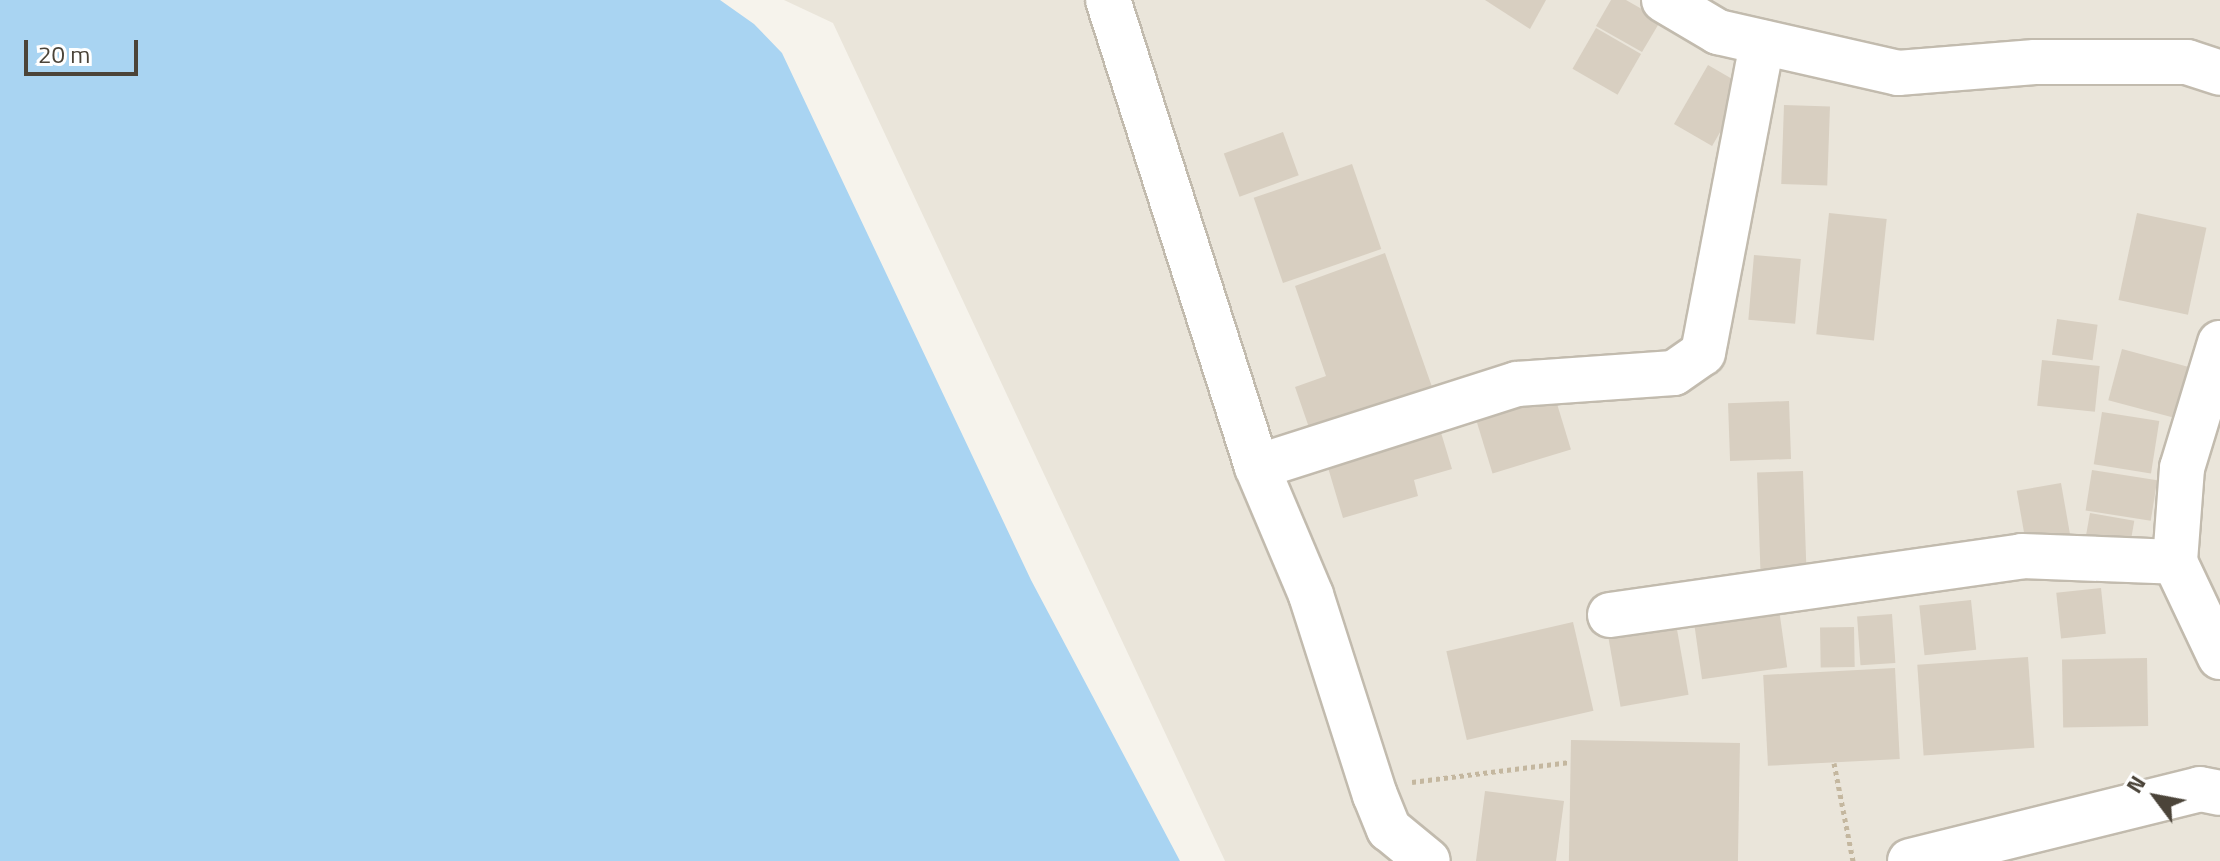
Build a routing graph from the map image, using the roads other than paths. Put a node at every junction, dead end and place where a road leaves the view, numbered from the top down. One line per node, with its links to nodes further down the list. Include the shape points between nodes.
1 (1108, 0): 6 (street)
2 (1664, 0): 3 (street, via 1718,32)
3 (1762, 43): 4 (street, via 1898,73 2050,62 2187,62); 6 (street, via 1703,353 1674,373 1517,384)
4 (2220, 73)
5 (2220, 343): 7 (street, via 2182,468)
6 (1257, 467): 11 (street, via 1311,595 1389,829)
7 (2175, 562): 8 (street, via 2022,556); 9 (street)
8 (1610, 615)
9 (2220, 657)
10 (2213, 780): 12 (street)
11 (1428, 861)
12 (1910, 861)

